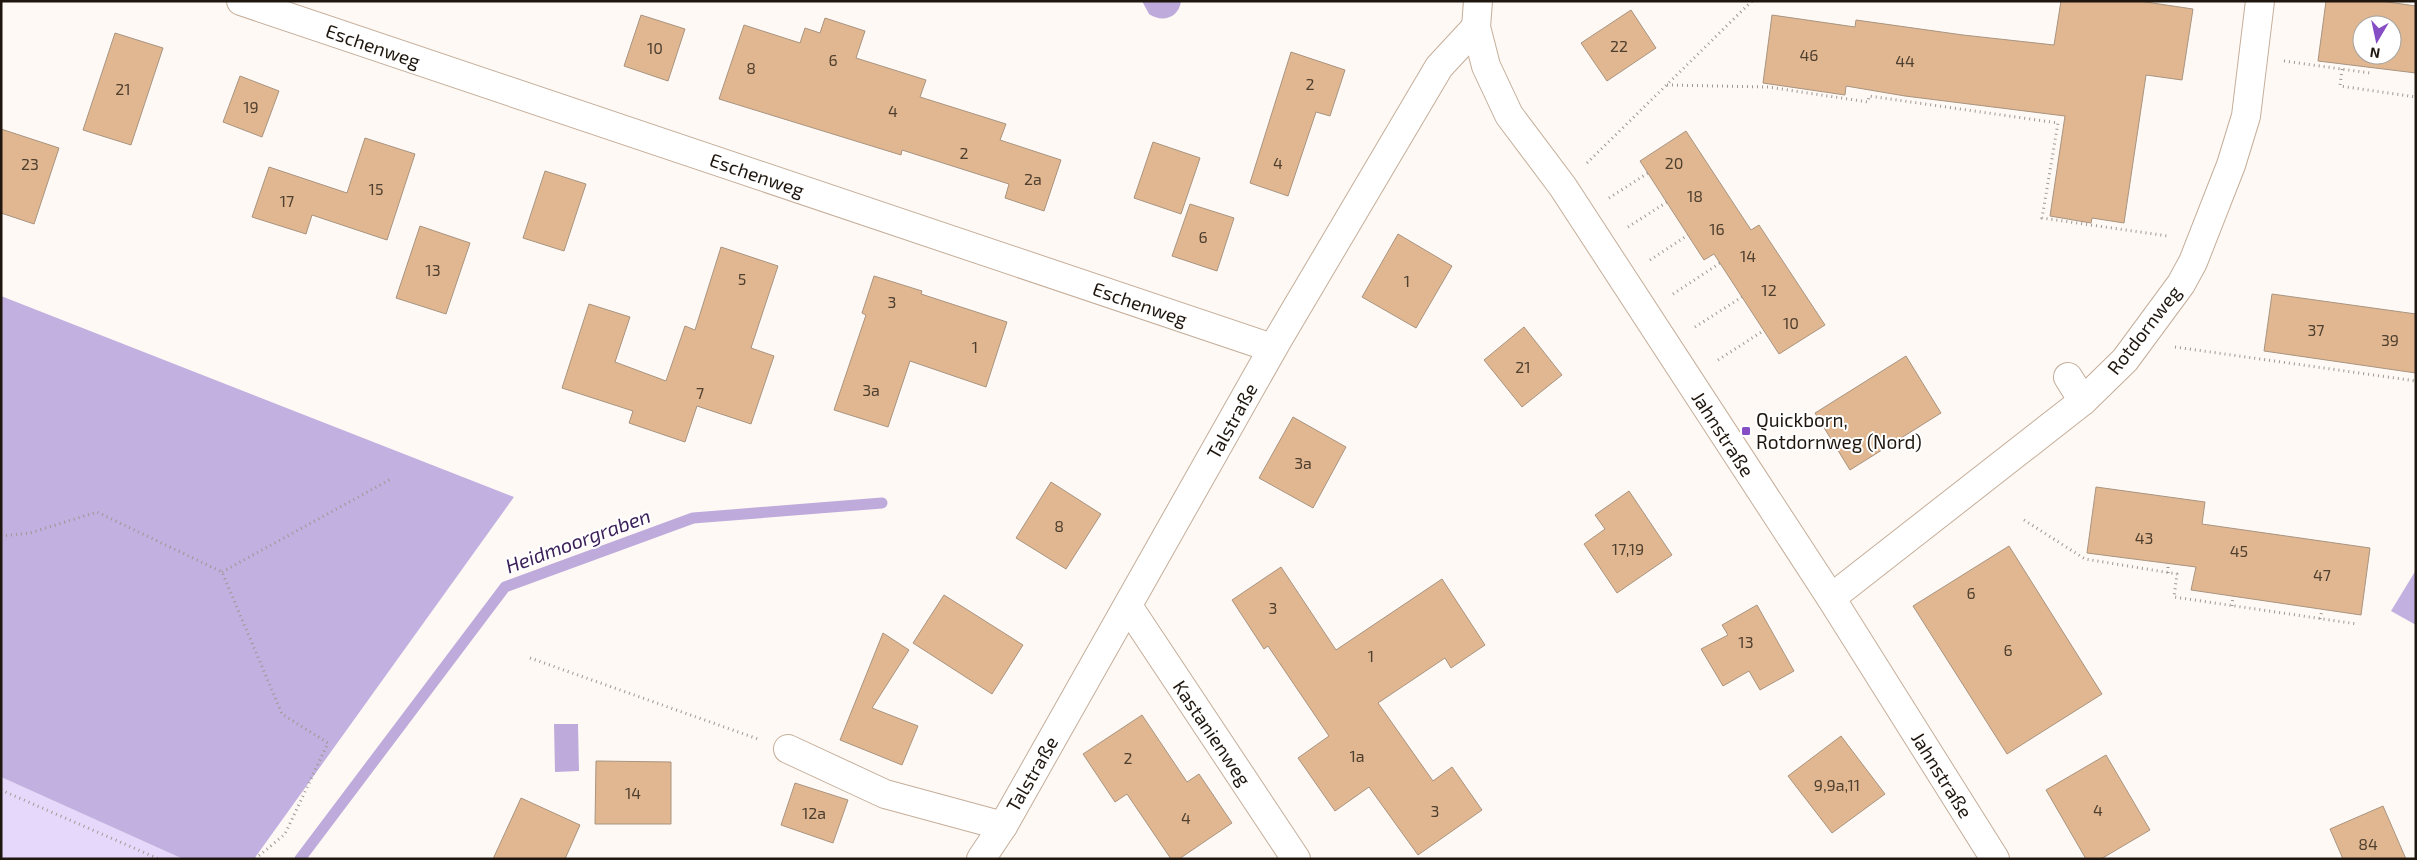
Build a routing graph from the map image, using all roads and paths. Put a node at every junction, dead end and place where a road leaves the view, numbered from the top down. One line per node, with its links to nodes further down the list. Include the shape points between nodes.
1 (241, 1): 24 (street, Eschenweg)
2 (1752, 1): 8 (path)
3 (2260, 1): 28 (street, Rotdornweg, via 2246,116 2194,262 2125,360)
4 (1477, 14): 11 (street, Jahnstraße, via 1486,66 1510,115); 24 (street, Talstraße, via 1439,67)
5 (2282, 61): 6 (path)
6 (2342, 69): 7 (path); 9 (path, via 2340,86)
7 (2370, 73)
8 (1667, 85): 11 (path); 16 (path, via 1768,87 1868,102 1869,96 2058,123 2042,218)
9 (2416, 96)
10 (1648, 173): 12 (path)
11 (1563, 187): 36 (street, Jahnstraße)
12 (1608, 199)
13 (1667, 202): 14 (path)
14 (1628, 228)
15 (1688, 235): 17 (path)
16 (2172, 237)
17 (1650, 260)
18 (1720, 264): 19 (path)
19 (1673, 294)
20 (1742, 297): 21 (path)
21 (1695, 327)
22 (1764, 331): 25 (path)
23 (2175, 347): 27 (path)
24 (1272, 348): 37 (street, Talstraße)
25 (1718, 360)
26 (2068, 377): 28 (street)
27 (2416, 381)
28 (2083, 401): 36 (street, Rotdornweg)
29 (391, 479): 33 (path)
30 (2024, 520): 34 (path, via 2085,559)
31 (1, 536): 33 (path, via 30,533 97,512)
32 (2168, 564): 34 (path)
33 (222, 572): 47 (path, via 282,714 328,743 285,834)
34 (2168, 573): 38 (path, via 2177,574 2174,597)
35 (2233, 596): 38 (path)
36 (1831, 598): 50 (street, Jahnstraße)
37 (1128, 606): 45 (street, Talstraße); 49 (street, Kastanienweg)
38 (2232, 606): 40 (path)
39 (2322, 610): 40 (path)
40 (2320, 618): 41 (path)
41 (2357, 624)
42 (530, 658): 43 (path)
43 (788, 750): 45 (street, Talstraße, via 884,794)
44 (1, 790): 46 (path)
45 (1002, 826): 48 (street, Talstraße)
46 (159, 859)
47 (255, 859)
48 (981, 859)
49 (1296, 859)
50 (1994, 859)

